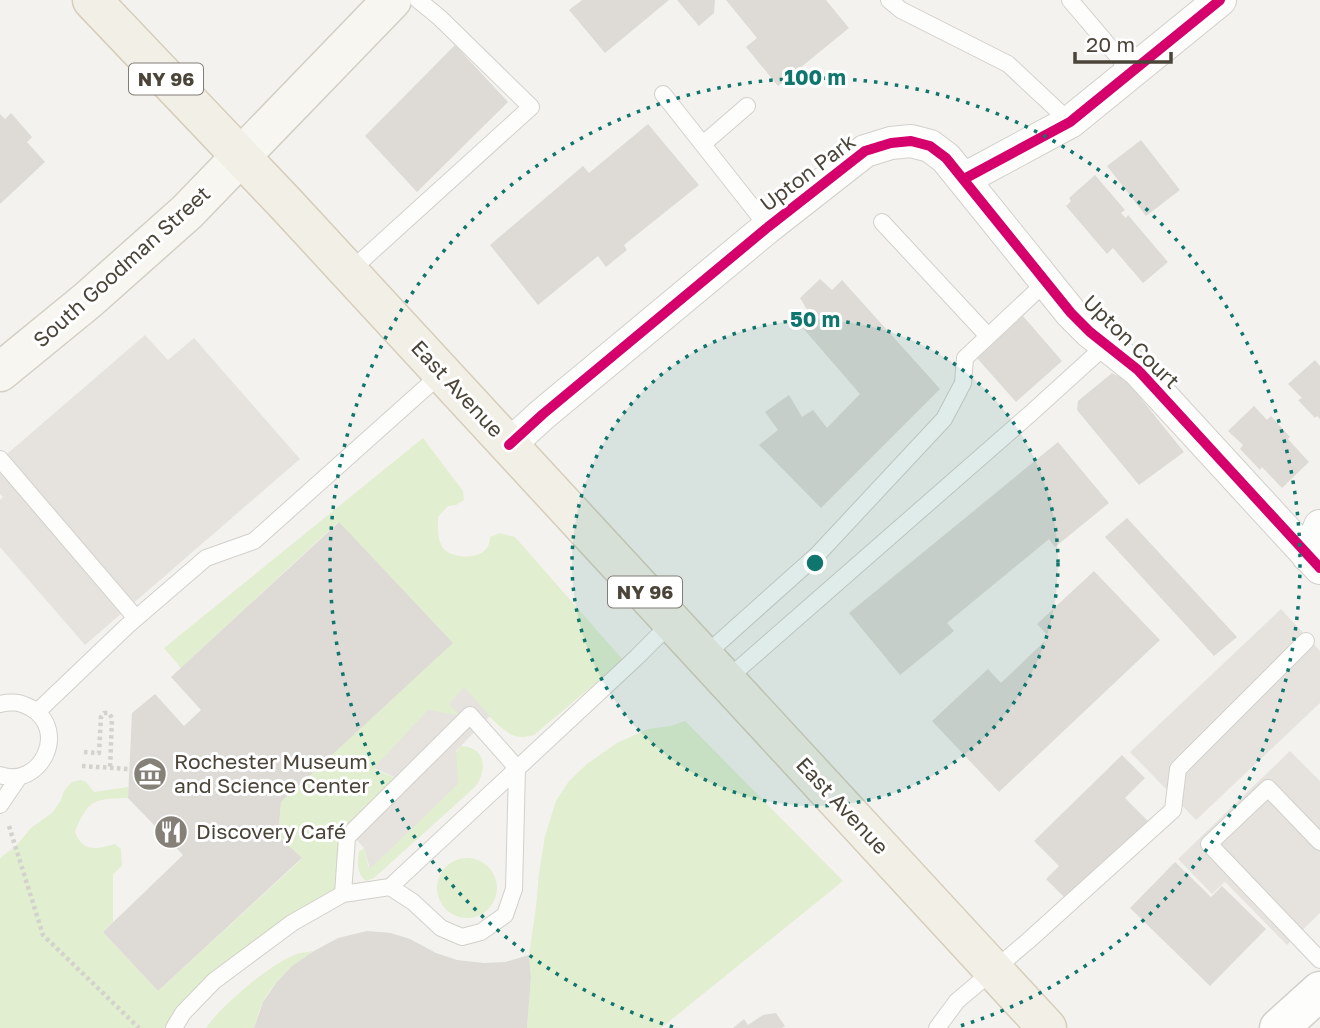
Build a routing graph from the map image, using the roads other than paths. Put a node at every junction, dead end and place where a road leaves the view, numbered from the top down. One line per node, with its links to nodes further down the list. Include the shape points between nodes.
1 (92, 0): 12 (main road, East Avenue / NY 96)
2 (392, 0): 12 (main road, South Goodman Street)
3 (418, 0): 16 (lane, via 531,107)
4 (889, 0): 10 (lane, via 1008,64)
5 (1070, 0): 7 (lane)
6 (1214, 2): 7 (street)
7 (1131, 72): 10 (street)
8 (663, 94): 11 (lane)
9 (747, 106): 11 (lane)
10 (1070, 122): 13 (street)
11 (703, 144): 15 (lane)
12 (241, 158): 16 (main road, East Avenue / NY 96); 20 (main road, South Goodman Street, via 156,241)
13 (964, 179): 15 (street, Upton Park, via 930,146 911,141 891,143 865,151); 17 (street, Upton Court)
14 (882, 222): 18 (lane)
15 (768, 227): 22 (street, Upton Park)
16 (349, 272): 21 (main road, East Avenue / NY 96)
17 (1046, 281): 18 (lane); 19 (street, Upton Court, via 1071,313)
18 (987, 335): 29 (lane, via 965,358 963,383 944,419)
19 (1106, 345): 25 (street, Upton Court, via 1138,370); 29 (lane, via 1030,414)
20 (0, 373)
21 (442, 373): 22 (main road, East Avenue / NY 96); 26 (lane, via 254,541 206,558)
22 (509, 445): 27 (main road, East Avenue / NY 96)
23 (0, 459): 26 (lane)
24 (1320, 526): 25 (street)
25 (1316, 560)
26 (136, 618): 31 (lane)
27 (672, 622): 29 (main road, East Avenue / NY 96); 32 (lane)
28 (1306, 641): 40 (lane, via 1178,769 1173,810)
29 (715, 668): 40 (main road, East Avenue / NY 96)
30 (0, 704): 31 (lane, via 22,703)
31 (37, 712): 34 (lane, via 45,722 48,748 43,761)
32 (517, 768): 37 (lane); 37 (lane, via 514,889 505,915 481,932 461,937 440,928); 38 (lane, via 470,715 347,837)
33 (0, 775): 34 (lane)
34 (19, 777): 35 (lane)
35 (0, 804)
36 (1320, 842): 39 (lane, via 1268,788 1209,844)
37 (390, 887): 38 (lane)
38 (343, 894): 42 (lane, via 292,923 214,981)
39 (1320, 960)
40 (994, 971): 43 (lane, via 957,1001); 44 (main road, East Avenue / NY 96)
41 (1320, 990): 45 (street)
42 (174, 1028)
43 (937, 1028)
44 (1047, 1028)
45 (1279, 1028)

